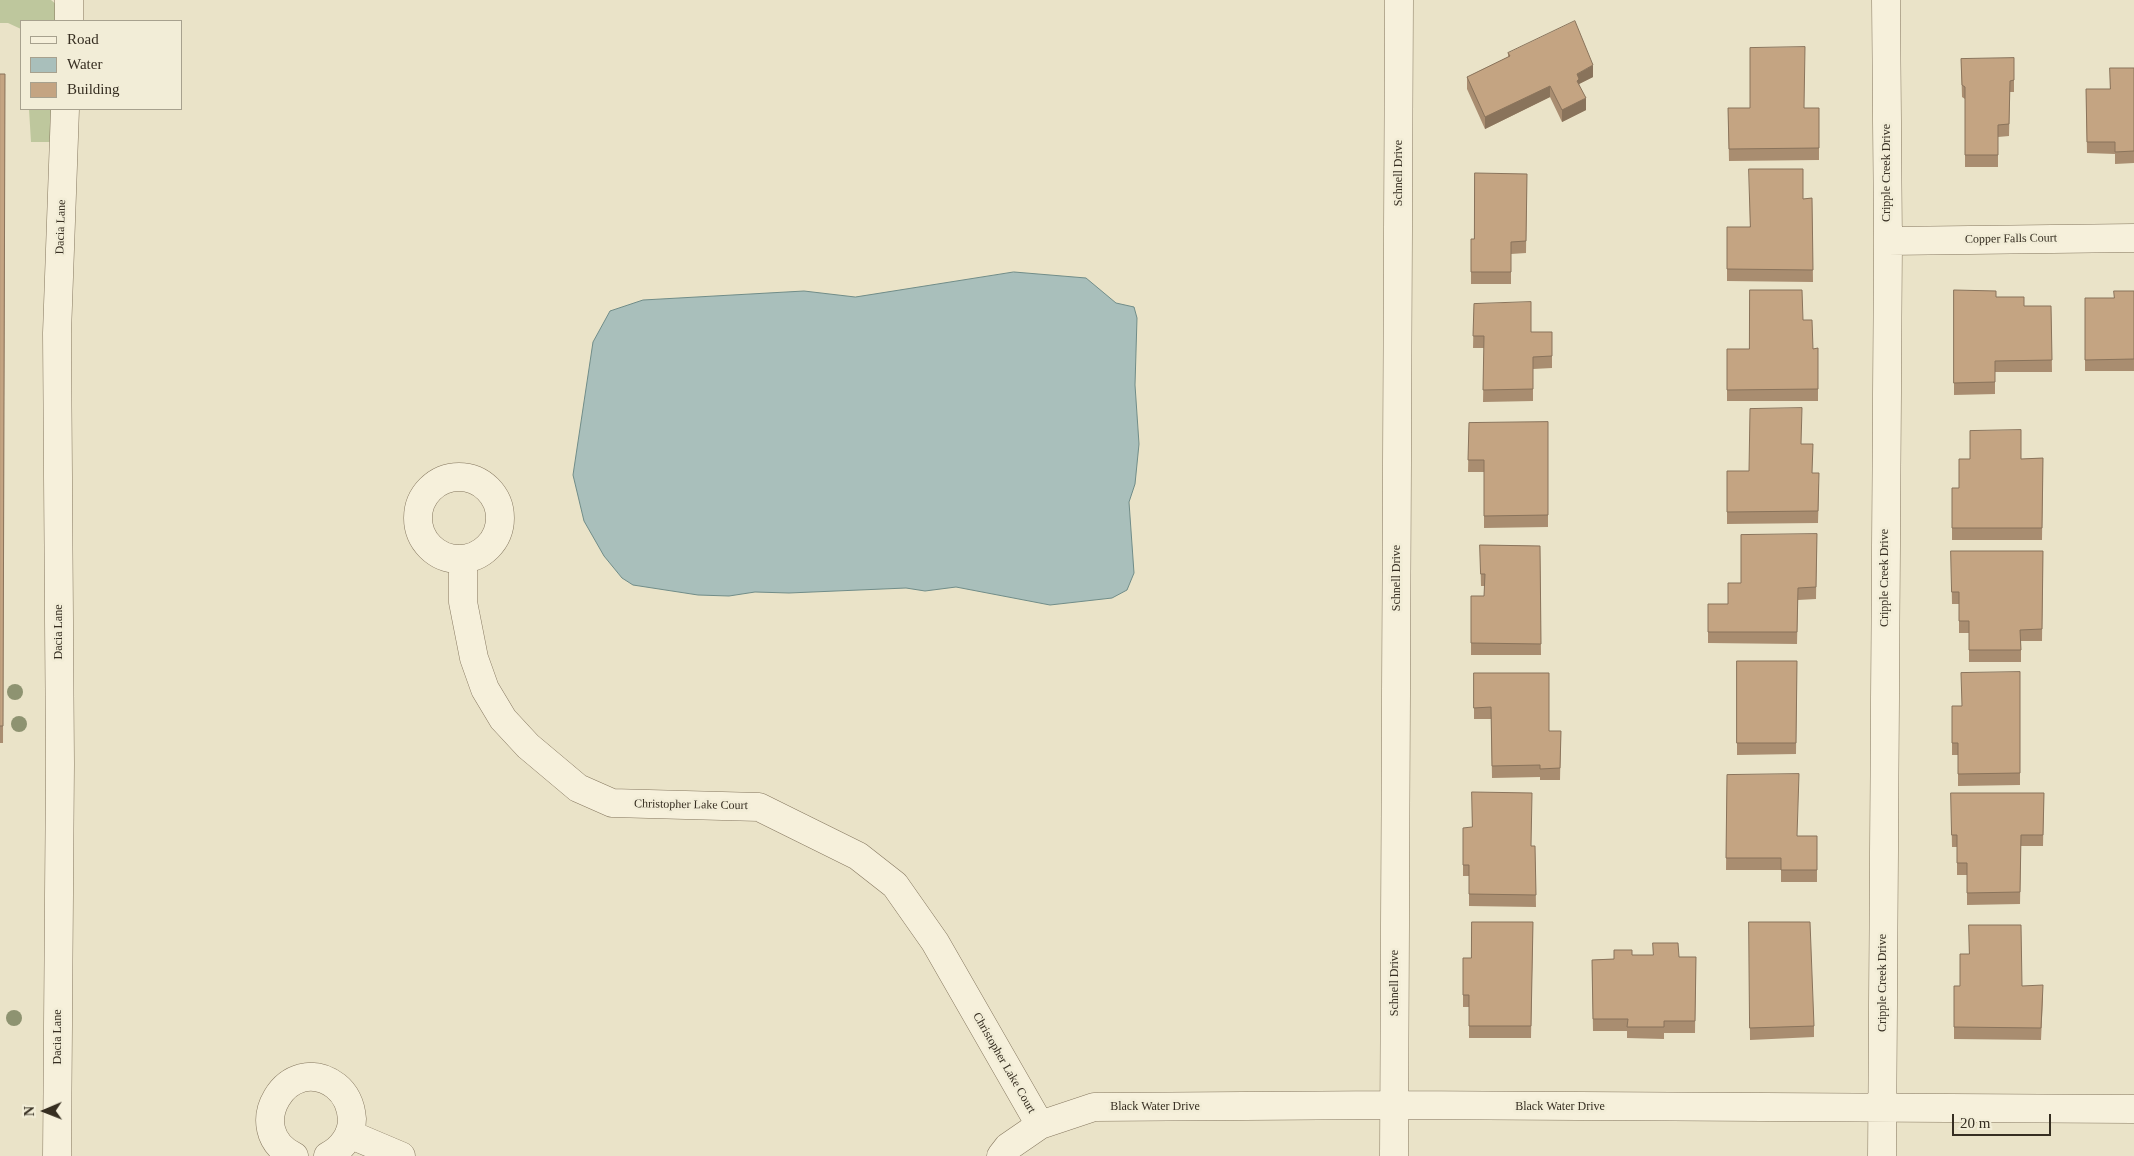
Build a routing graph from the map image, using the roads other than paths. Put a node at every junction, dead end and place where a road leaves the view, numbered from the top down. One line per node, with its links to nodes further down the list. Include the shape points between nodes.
1 (70, 0): 4 (street)
2 (1399, 0): 9 (street, Schnell Drive)
3 (1886, 0): 7 (street, Cripple Creek Drive)
4 (69, 20)
5 (65, 110): 14 (street, Dacia Lane, via 57,333 60,774)
6 (2134, 238): 7 (street, Copper Falls Court)
7 (1888, 241): 10 (street, Cripple Creek Drive)
8 (463, 559): 12 (street, Christopher Lake Court, via 463,602 474,658 503,719 528,746 578,788 612,803 759,807 858,856 895,885 935,942)
9 (1394, 1105): 10 (street, Black Water Drive); 12 (street, Black Water Drive, via 1094,1107); 19 (street, Schnell Drive)
10 (1882, 1109): 11 (street, Black Water Drive); 20 (street, Cripple Creek Drive)
11 (2134, 1109)
12 (1040, 1125): 18 (street, Black Water Drive, via 1008,1146)
13 (349, 1134): 15 (street, via 352,1114 339,1089 322,1079 294,1081 274,1100 270,1124 273,1136); 16 (street, via 343,1145); 17 (street)
14 (57, 1156)
15 (294, 1156)
16 (328, 1156)
17 (401, 1156)
18 (1001, 1156)
19 (1394, 1156)
20 (1882, 1156)

